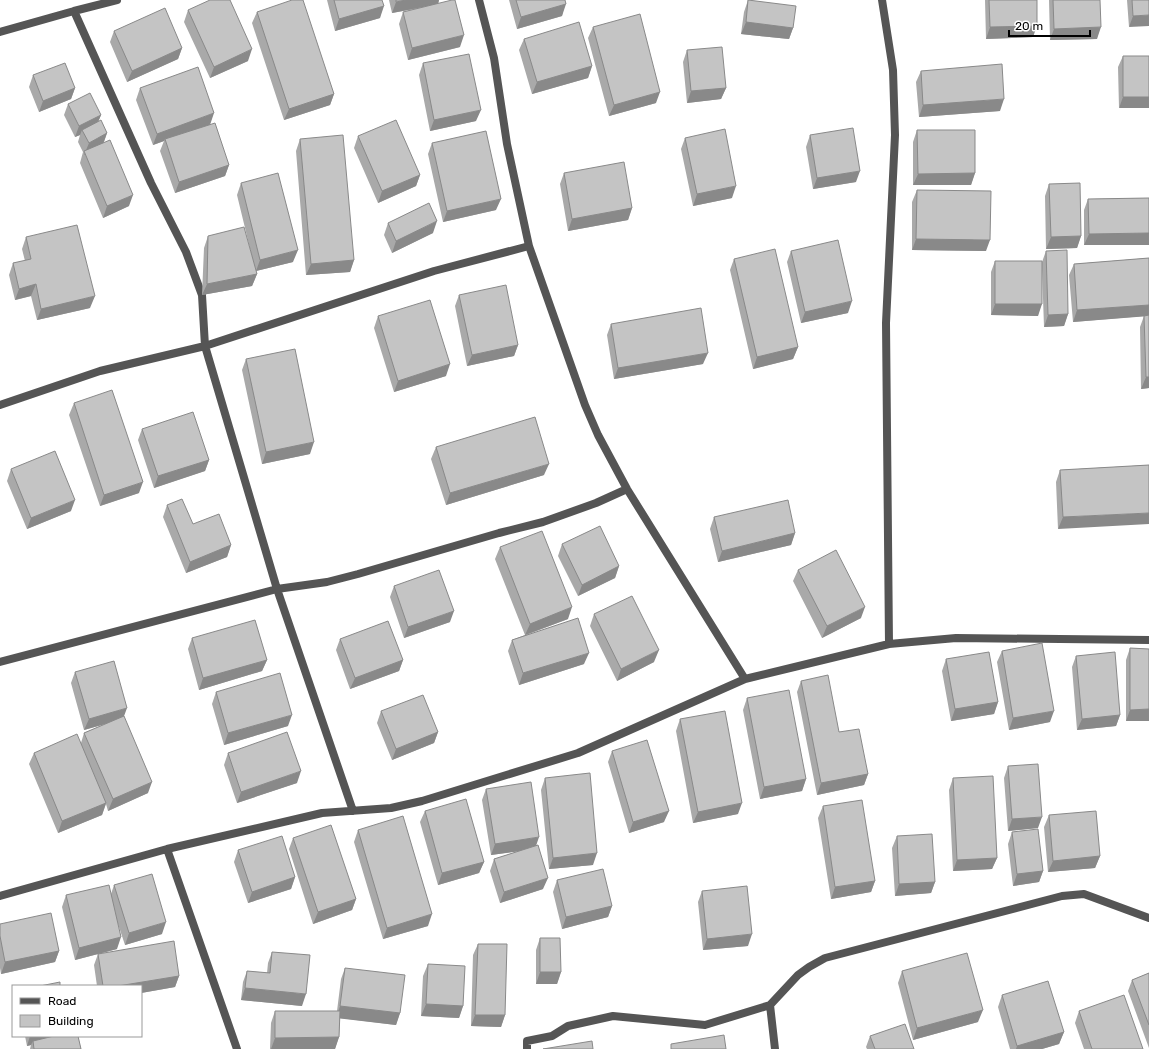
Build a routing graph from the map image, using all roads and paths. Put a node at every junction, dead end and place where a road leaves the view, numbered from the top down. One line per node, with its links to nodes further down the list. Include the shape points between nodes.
1 (117, 0): 4 (street)
2 (479, 0): 6 (street, via 494,58 507,144)
3 (882, 0): 12 (street, via 893,70 895,135 886,323)
4 (74, 11): 5 (street); 7 (street, via 151,183 186,252 202,296)
5 (0, 32)
6 (529, 246): 7 (street, via 434,271); 9 (street, via 585,405)
7 (205, 346): 8 (street, via 100,371); 10 (street)
8 (0, 405)
9 (627, 489): 10 (street, via 543,522 327,582); 14 (street)
10 (277, 589): 13 (street); 15 (street)
11 (1149, 640): 12 (street, via 956,638)
12 (889, 644): 14 (street)
13 (0, 662)
14 (744, 679): 15 (street, via 578,753 422,801 391,808)
15 (353, 811): 16 (street, via 322,813)
16 (167, 849): 17 (street); 20 (street)
17 (0, 896)
18 (1149, 918): 19 (street, via 1084,894 1062,896 825,958 798,975)
19 (770, 1005): 21 (street, via 705,1024 614,1016 568,1026 552,1036 527,1041); 22 (street)
20 (237, 1049)
21 (527, 1049)
22 (774, 1049)

